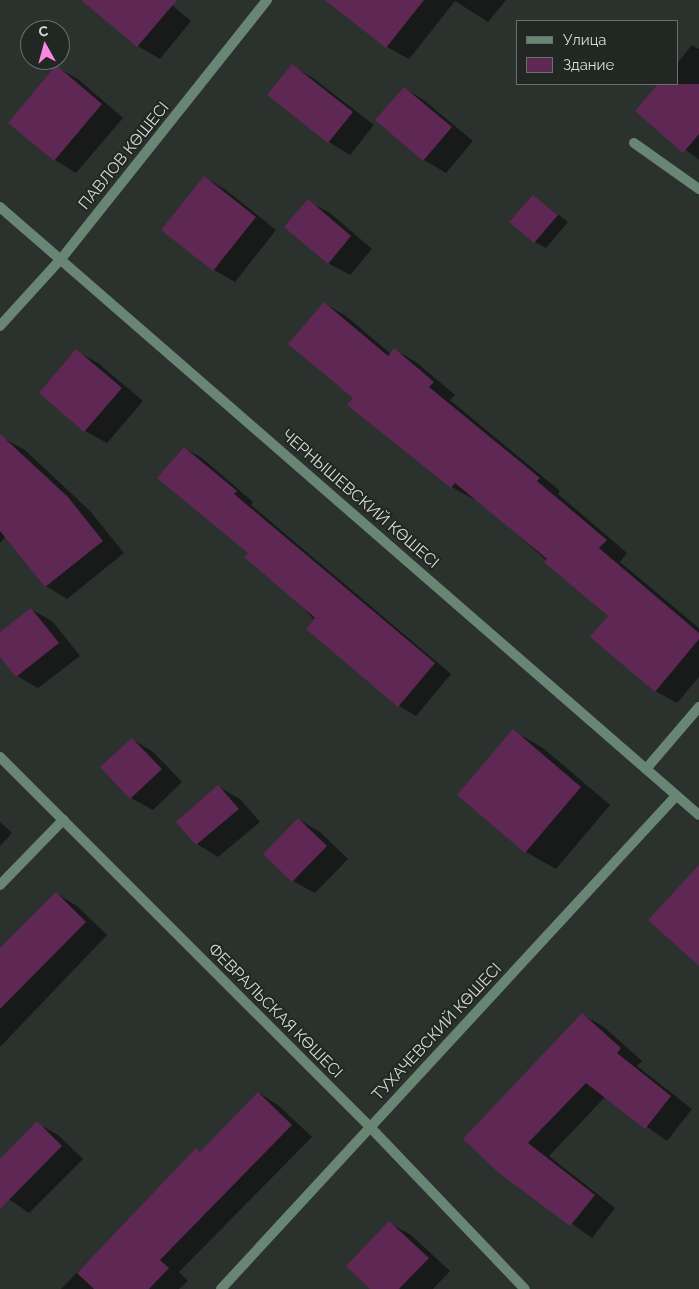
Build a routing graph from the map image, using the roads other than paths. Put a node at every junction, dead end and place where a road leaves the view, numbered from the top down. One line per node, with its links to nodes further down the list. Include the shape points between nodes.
1 (267, 0): 5 (street, ПАВЛОВ КӨШЕСІ)
2 (634, 144): 3 (street)
3 (699, 189)
4 (0, 207): 5 (street, ЧЕРНЫШЕВСКИЙ КӨШЕСІ)
5 (61, 259): 6 (street, ПАВЛОВ КӨШЕСІ); 9 (street, ЧЕРНЫШЕВСКИЙ КӨШЕСІ)
6 (0, 326)
7 (699, 707): 9 (street)
8 (0, 757): 12 (street, ФЕВРАЛЬСКАЯ КӨШЕСІ)
9 (646, 769): 10 (street, ЧЕРНЫШЕВСКИЙ КӨШЕСІ)
10 (676, 796): 11 (street, ЧЕРНЫШЕВСКИЙ КӨШЕСІ); 14 (street, ТУХАЧЕВСКИЙ КӨШЕСІ)
11 (699, 815)
12 (63, 820): 13 (street); 14 (street, ФЕВРАЛЬСКАЯ КӨШЕСІ)
13 (0, 885)
14 (370, 1127): 15 (street, ТУХАЧЕВСКИЙ КӨШЕСІ); 16 (street, ФЕВРАЛЬСКАЯ КӨШЕСІ)
15 (221, 1289)
16 (525, 1289)

